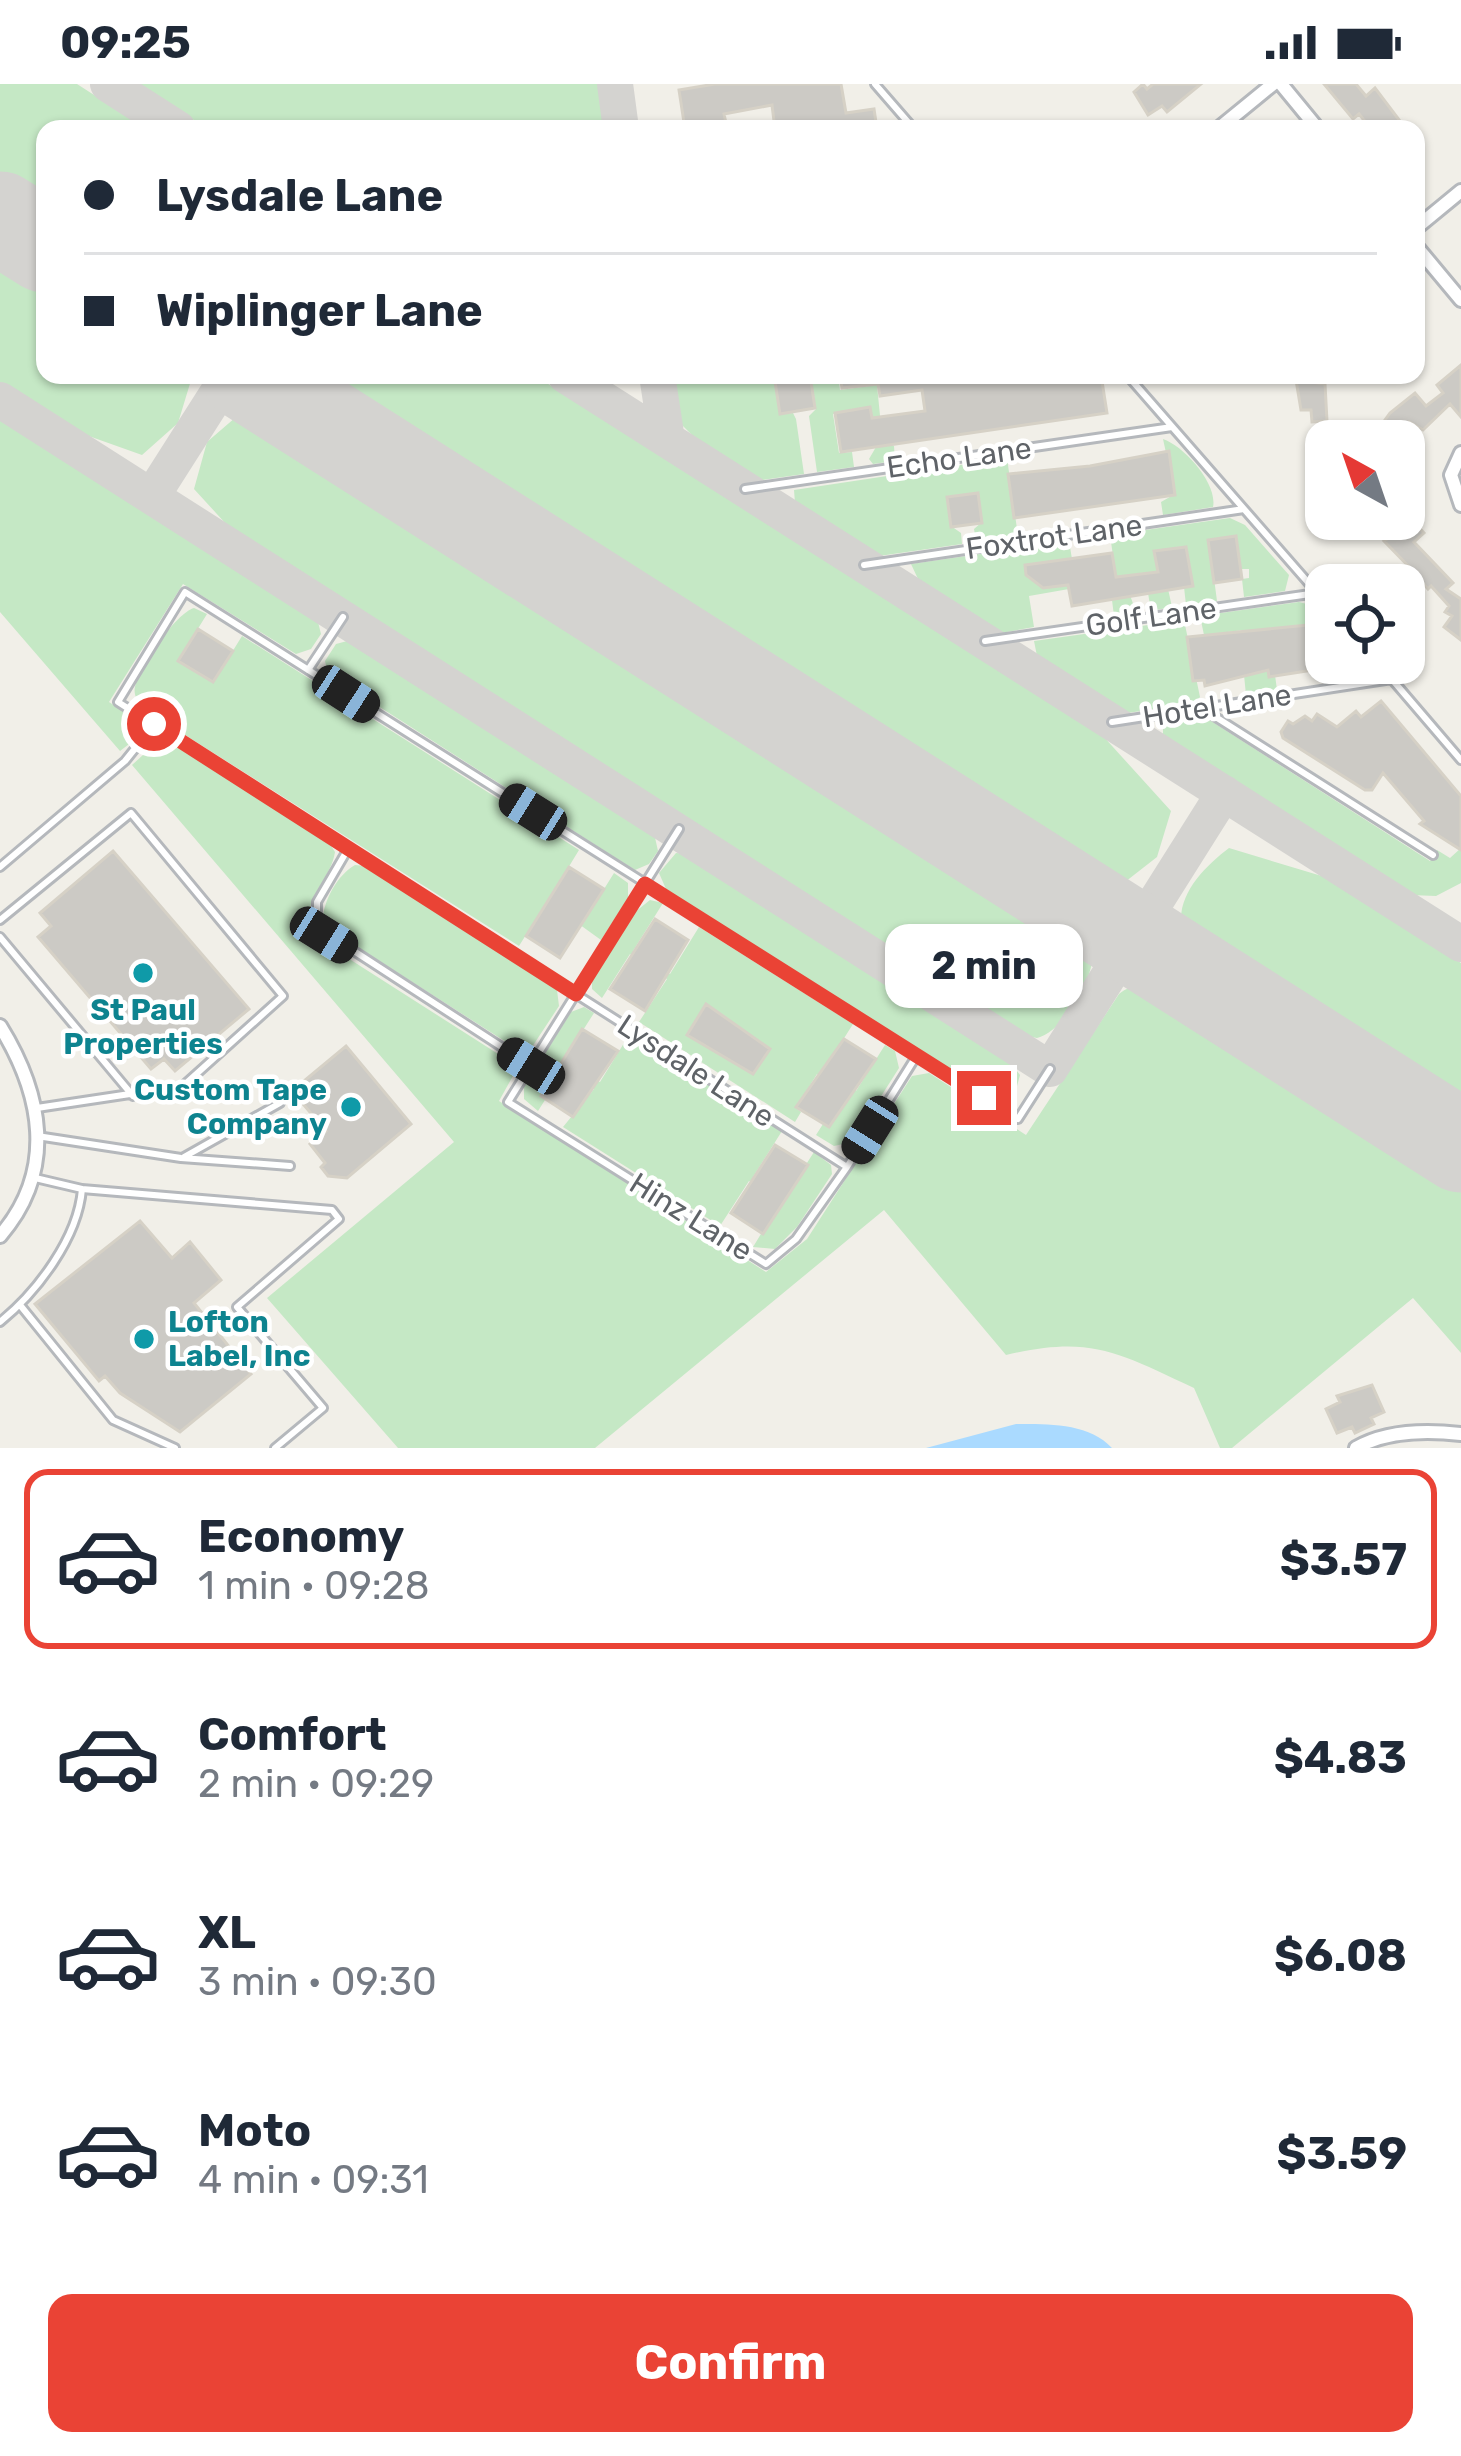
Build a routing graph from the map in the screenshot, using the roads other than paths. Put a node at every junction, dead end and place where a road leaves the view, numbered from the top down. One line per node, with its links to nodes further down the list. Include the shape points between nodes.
1 (875, 84): 3 (lane)
2 (1277, 84): 4 (street); 5 (street)
3 (906, 120)
4 (1230, 120)
5 (1310, 120)
6 (1461, 191): 7 (street)
7 (1425, 221)
8 (1425, 257): 9 (street)
9 (1461, 300)
10 (1135, 384): 11 (lane)
11 (1172, 427): 13 (lane, Echo Lane); 15 (lane)
12 (1461, 453): 14 (street, via 1450,475)
13 (745, 489)
14 (1461, 505)
15 (1244, 508): 16 (lane, Foxtrot Lane); 17 (lane)
16 (864, 565)
17 (1305, 578)
18 (1305, 594): 20 (lane, Golf Lane)
19 (343, 617): 21 (lane)
20 (985, 641)
21 (308, 670): 26 (lane, Lysdale Lane, via 185,592 118,702); 32 (lane)
22 (1359, 684): 24 (lane, Hotel Lane)
23 (1396, 684): 27 (lane)
24 (1202, 708): 25 (lane, Hotel Lane); 30 (lane)
25 (1112, 722)
26 (154, 724): 29 (lane, Lysdale Lane); 31 (lane, via 125,761)
27 (1461, 760)
28 (680, 829): 32 (lane)
29 (349, 849): 35 (lane, Lysdale Lane); 38 (lane, via 316,902 317,927)
30 (1433, 855)
31 (0, 867)
32 (645, 884): 35 (lane); 37 (lane)
33 (0, 920): 40 (lane, via 130,813 283,996 183,1086)
34 (0, 937): 40 (lane)
35 (576, 994): 38 (lane); 46 (lane, Lysdale Lane)
36 (0, 1026): 42 (street, via 26,1067)
37 (917, 1055): 39 (lane, via 1018,1119); 46 (lane)
38 (531, 1066): 46 (lane, Hinz Lane, via 508,1102 766,1264 796,1239)
39 (1050, 1069)
40 (133, 1096): 42 (lane)
41 (280, 1103): 44 (lane)
42 (37, 1108): 43 (street)
43 (38, 1136): 44 (lane); 47 (street)
44 (181, 1158): 45 (lane)
45 (290, 1166)
46 (847, 1167)
47 (32, 1177): 48 (lane); 49 (street, via 20,1214)
48 (82, 1189): 50 (lane, via 60,1250); 55 (lane, via 332,1210 339,1219 237,1307 323,1408)
49 (0, 1236)
50 (20, 1305): 51 (lane); 54 (lane, via 113,1420)
51 (0, 1322)
52 (1461, 1434): 53 (street, via 1426,1430)
53 (1371, 1444): 56 (street)
54 (176, 1448)
55 (274, 1448)
56 (1356, 1448)

